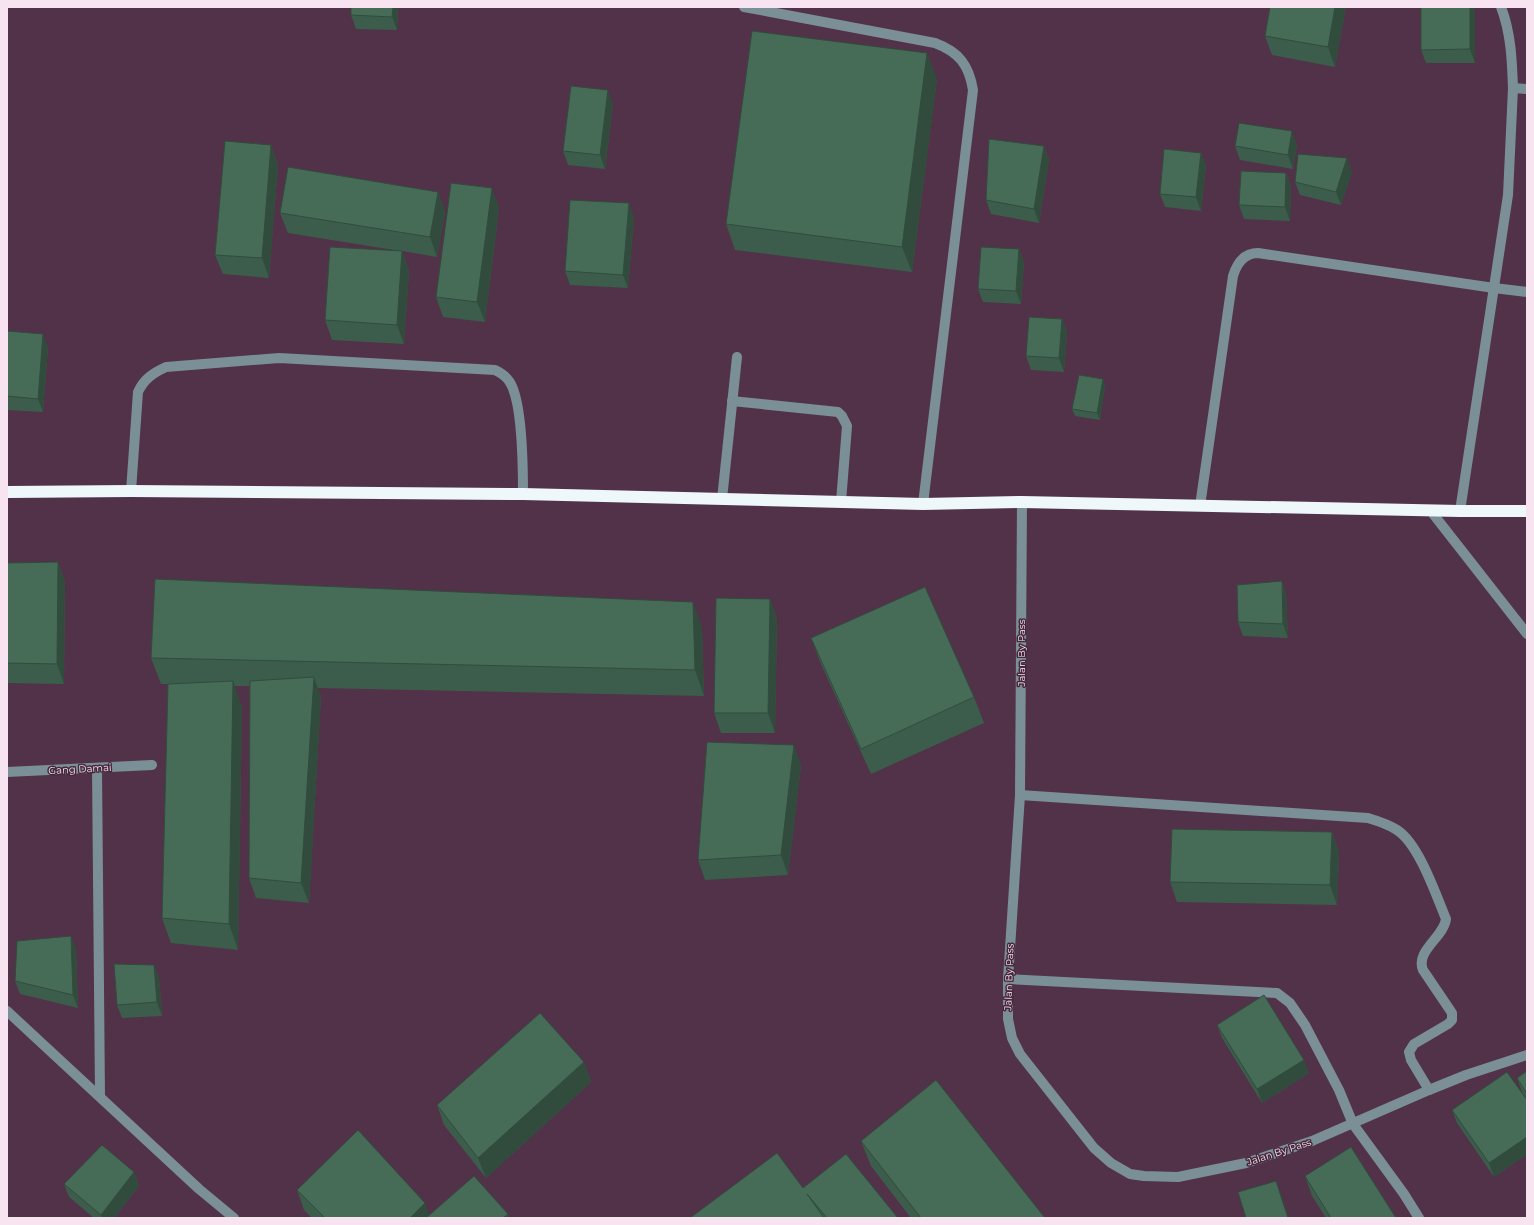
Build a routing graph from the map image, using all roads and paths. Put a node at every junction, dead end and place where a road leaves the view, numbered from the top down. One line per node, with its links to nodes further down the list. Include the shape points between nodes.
1 (744, 7): 15 (street, via 935,42 955,52 971,78 973,90)
2 (1501, 7): 3 (street, via 1509,36)
3 (1513, 88): 4 (street); 5 (street, via 1508,195)
4 (1527, 90)
5 (1494, 288): 6 (street); 16 (street, via 1258,253 1246,255 1235,267 1233,276); 18 (street)
6 (1527, 292)
7 (737, 357): 8 (street)
8 (732, 401): 12 (street); 13 (street, via 838,412 847,426)
9 (131, 491): 10 (highway); 11 (highway); 11 (street, via 138,392 142,383 166,367 279,358 495,370 503,374 513,388 516,402 522,443)
10 (7, 492)
11 (523, 494): 12 (highway)
12 (722, 499): 13 (highway)
13 (841, 502): 15 (highway)
14 (1022, 502): 15 (highway); 16 (highway); 24 (street, Jalan By Pass)
15 (923, 504)
16 (1200, 506): 17 (highway)
17 (1430, 510): 18 (highway); 20 (street)
18 (1460, 511): 19 (highway)
19 (1527, 511)
20 (1527, 634)
21 (152, 765): 22 (street, Gang Damai)
22 (97, 768): 23 (street, Gang Damai); 29 (street)
23 (7, 772)
24 (1020, 795): 25 (street, Jalan By Pass); 28 (street, via 1368,818 1398,831 1408,841 1428,874 1446,919 1445,926 1423,956 1421,963 1452,1013 1452,1020 1414,1044 1409,1055)
25 (1008, 980): 30 (street, via 1277,993 1290,1003 1305,1024 1336,1084); 30 (street, Jalan By Pass, via 1008,1019 1012,1038 1020,1054 1094,1148 1111,1164 1125,1172 1144,1176 1178,1177 1246,1163 1312,1141)
26 (7, 1011): 29 (street)
27 (1527, 1055): 28 (street, Jalan By Pass)
28 (1429, 1090): 30 (street, Jalan By Pass)
29 (100, 1096): 31 (street)
30 (1352, 1124): 32 (street)
31 (234, 1218)
32 (1419, 1218)

